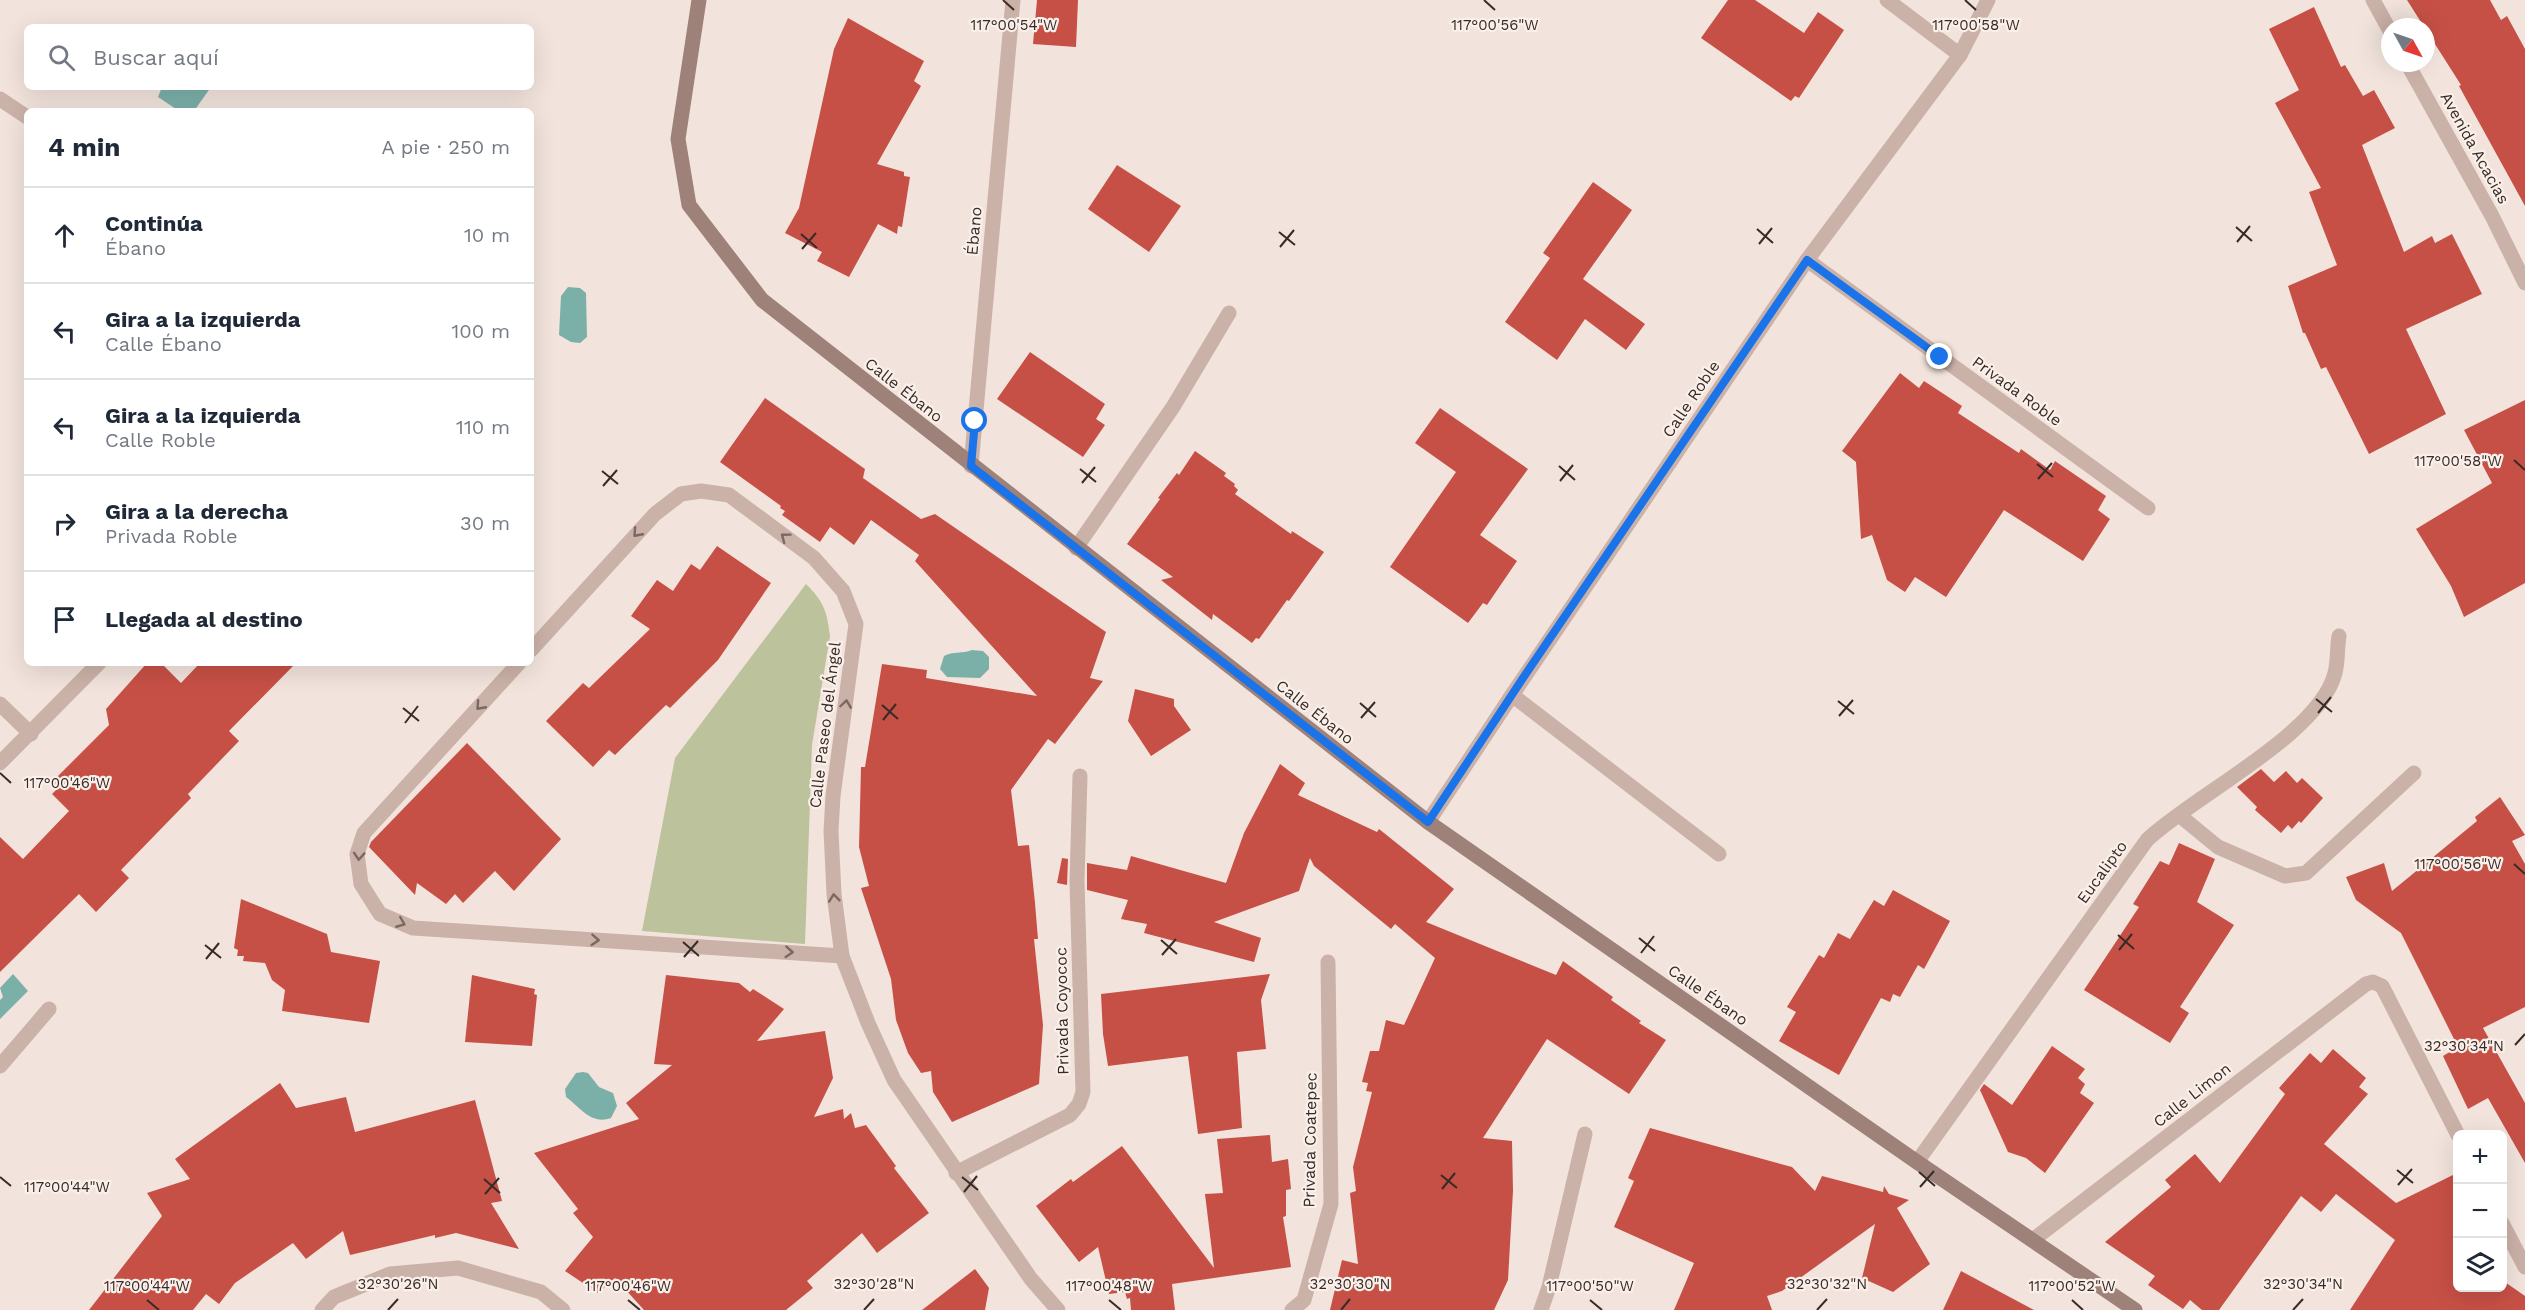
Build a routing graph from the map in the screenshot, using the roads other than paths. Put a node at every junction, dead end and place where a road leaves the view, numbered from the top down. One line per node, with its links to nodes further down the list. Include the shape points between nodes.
1 (699, 0): 14 (street, Calle Ébano, via 678,140 689,205 762,300)
2 (1013, 0): 14 (street, Ébano)
3 (1887, 0): 7 (street)
4 (1988, 0): 7 (street, Calle Roble)
5 (2373, 0): 6 (street)
6 (2383, 18)
7 (1960, 55): 11 (street, Calle Roble)
8 (2412, 72): 12 (street, Avenida Acacias)
9 (0, 99): 10 (street)
10 (24, 115)
11 (1807, 260): 15 (street, Privada Roble); 21 (street, Calle Roble)
12 (2525, 284)
13 (1229, 313): 16 (street, via 1173,407)
14 (971, 466): 16 (street, Calle Ébano)
15 (2148, 508)
16 (1076, 548): 28 (street, Calle Ébano)
17 (2339, 636): 27 (street, Eucalipto, via 2335,675 2316,710)
18 (534, 647): 30 (street, Calle Paseo del Ángel, one-way to 18, via 831,831 856,624 843,591 814,558 729,495 701,491 681,494 655,514)
19 (96, 666): 23 (street)
20 (516, 666): 30 (street, one-way to 30, via 364,833 357,854 362,884 380,914 413,928)
21 (1512, 695): 28 (street, Calle Roble); 29 (street)
22 (0, 704): 23 (street)
23 (31, 734): 24 (street)
24 (0, 763)
25 (2414, 773): 27 (street, via 2306,873 2285,876 2218,848)
26 (1080, 776): 37 (street, Privada Coyococ, via 1077,881 1083,1092 1071,1115)
27 (2179, 815): 36 (street, Eucalipto, via 2147,840)
28 (1428, 822): 36 (street, Calle Ébano)
29 (1719, 854)
30 (842, 956): 37 (street, Calle Paseo del Ángel, via 894,1080)
31 (1328, 962): 44 (street, Privada Coatepec, via 1331,1204 1304,1300)
32 (49, 1009): 33 (street)
33 (0, 1066)
34 (2454, 1130): 39 (street, Calle Limon, via 2382,986 2373,982)
35 (1585, 1134): 45 (street)
36 (1917, 1162): 39 (street, Calle Ébano)
37 (956, 1173): 43 (street, Calle Paseo del Ángel, via 1031,1279)
38 (2507, 1233): 40 (street)
39 (2034, 1239): 46 (street, Calle Ébano)
40 (2525, 1267)
41 (322, 1310): 42 (street, via 334,1297 390,1274 458,1268 541,1292)
42 (563, 1310)
43 (1058, 1310)
44 (1292, 1310)
45 (1541, 1310)
46 (2136, 1310)

